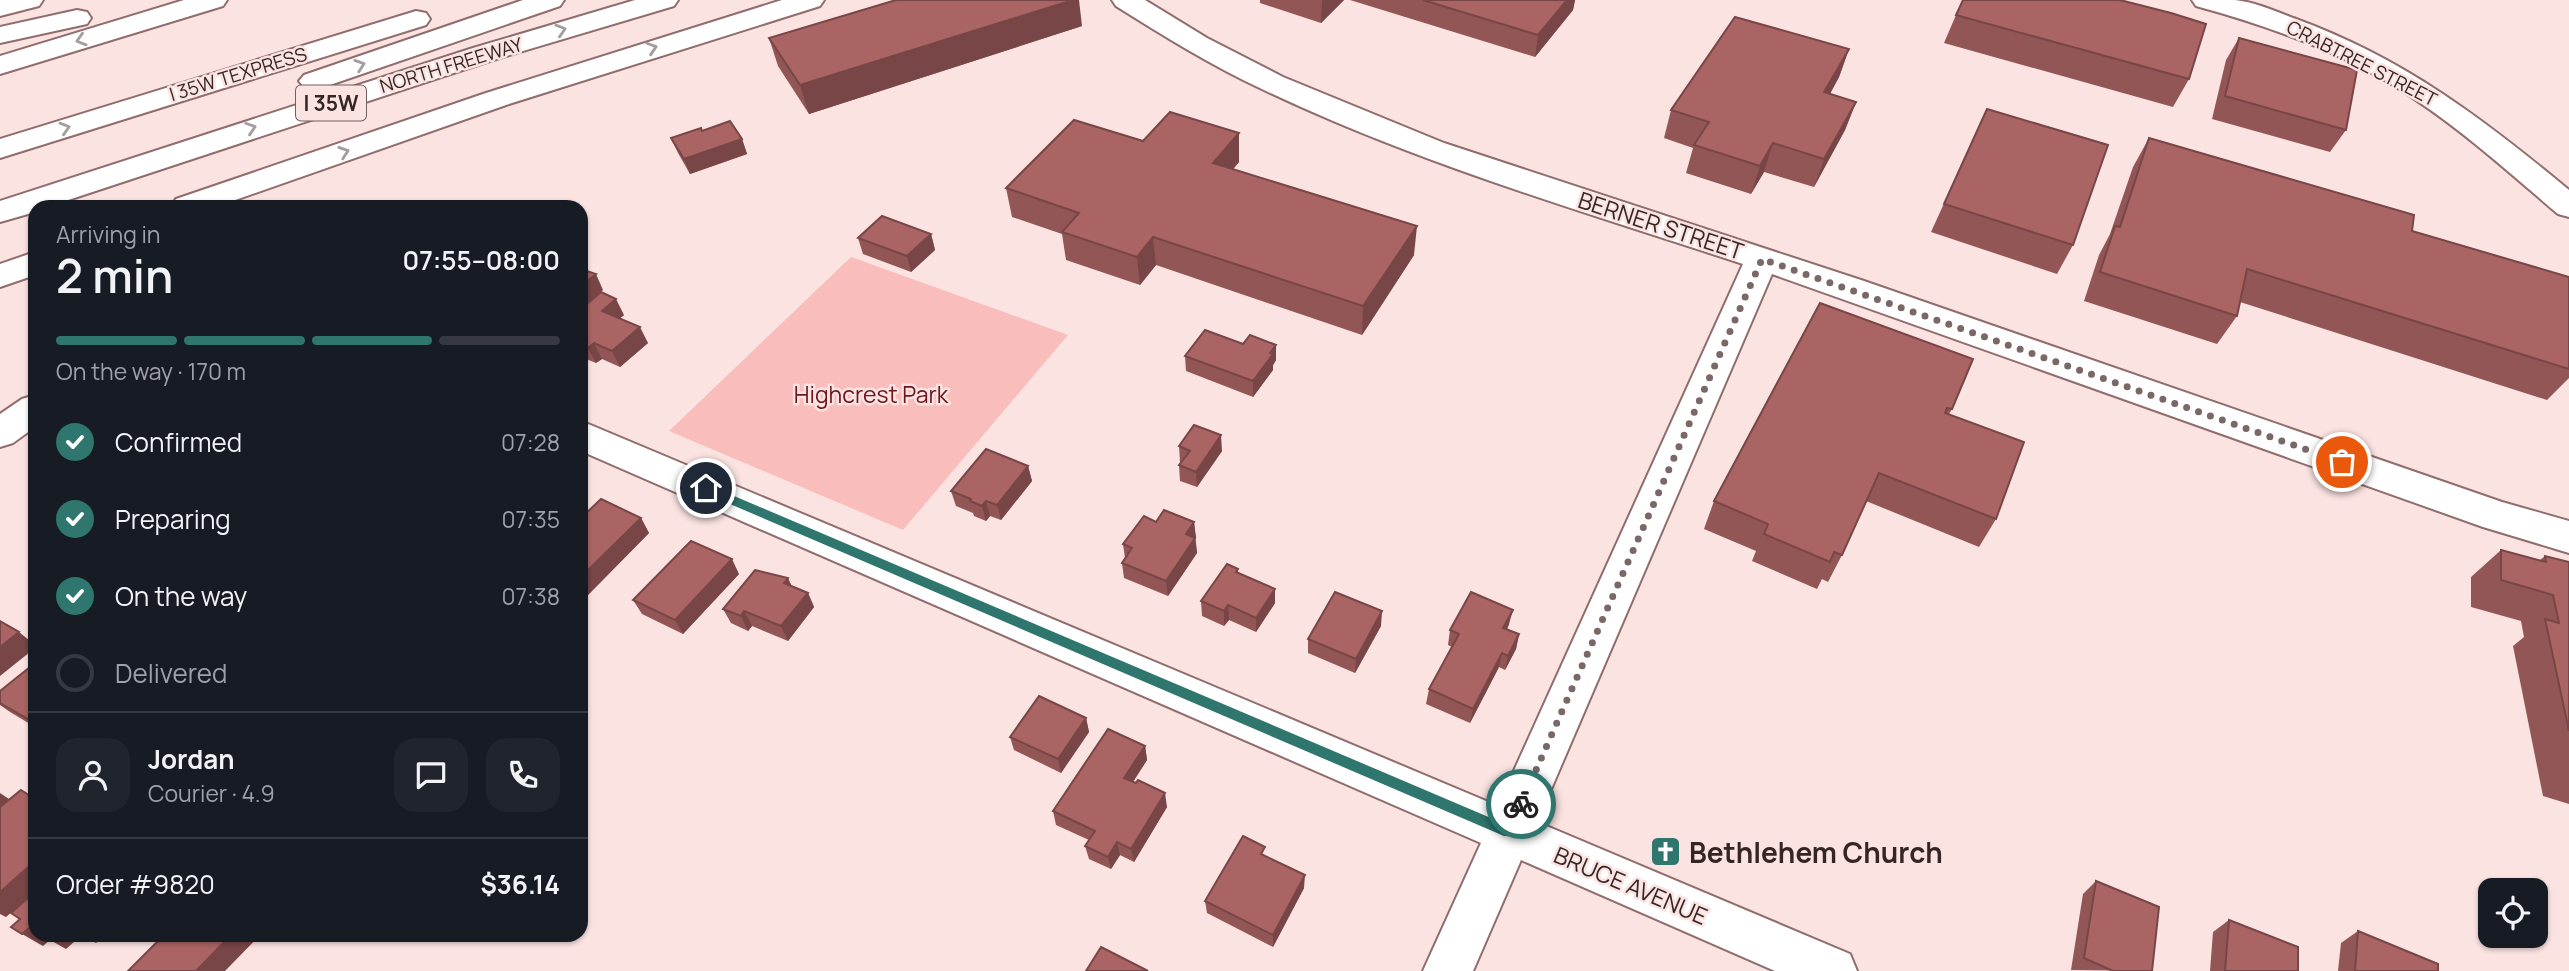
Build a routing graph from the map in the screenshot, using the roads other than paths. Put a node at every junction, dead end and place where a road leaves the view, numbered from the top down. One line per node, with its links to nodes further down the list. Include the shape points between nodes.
1 (29, 0): 12 (main road)
2 (165, 0): 13 (main road)
3 (213, 0): 14 (main road, one-way to 14)
4 (402, 0): 15 (main road, I 35W TEXPRESS)
5 (477, 0): 16 (main road, I 35W TEXPRESS, one-way to 5)
6 (550, 0): 21 (main road, one-way to 6, via 106,161 289,90)
7 (664, 0): 18 (main road, NORTH FREEWAY / I 35W, one-way to 7)
8 (810, 0): 19 (main road, NORTH FREEWAY, one-way to 8, via 496,99)
9 (1126, 0): 22 (main road, BERNER STREET, via 1222,58 1352,117)
10 (2206, 0): 11 (main road, CRABTREE STREET)
11 (2245, 5): 20 (main road, CRABTREE STREET, via 2411,85 2452,111)
12 (0, 8)
13 (9, 32)
14 (0, 65)
15 (0, 121)
16 (0, 149)
17 (28, 200): 21 (main road, NORTH FREEWAY / I 35W, one-way to 17)
18 (28, 200)
19 (204, 200)
20 (2569, 207)
21 (0, 209)
22 (1762, 259): 28 (main road, BERNER STREET, via 2497,516); 29 (main road)
23 (28, 266): 24 (main road)
24 (0, 276)
25 (28, 413): 26 (main road)
26 (0, 433)
27 (588, 438): 29 (main road, BRUCE AVENUE)
28 (2569, 537)
29 (1508, 832): 30 (main road); 31 (main road, BRUCE AVENUE)
30 (1448, 971)
31 (1832, 971)

